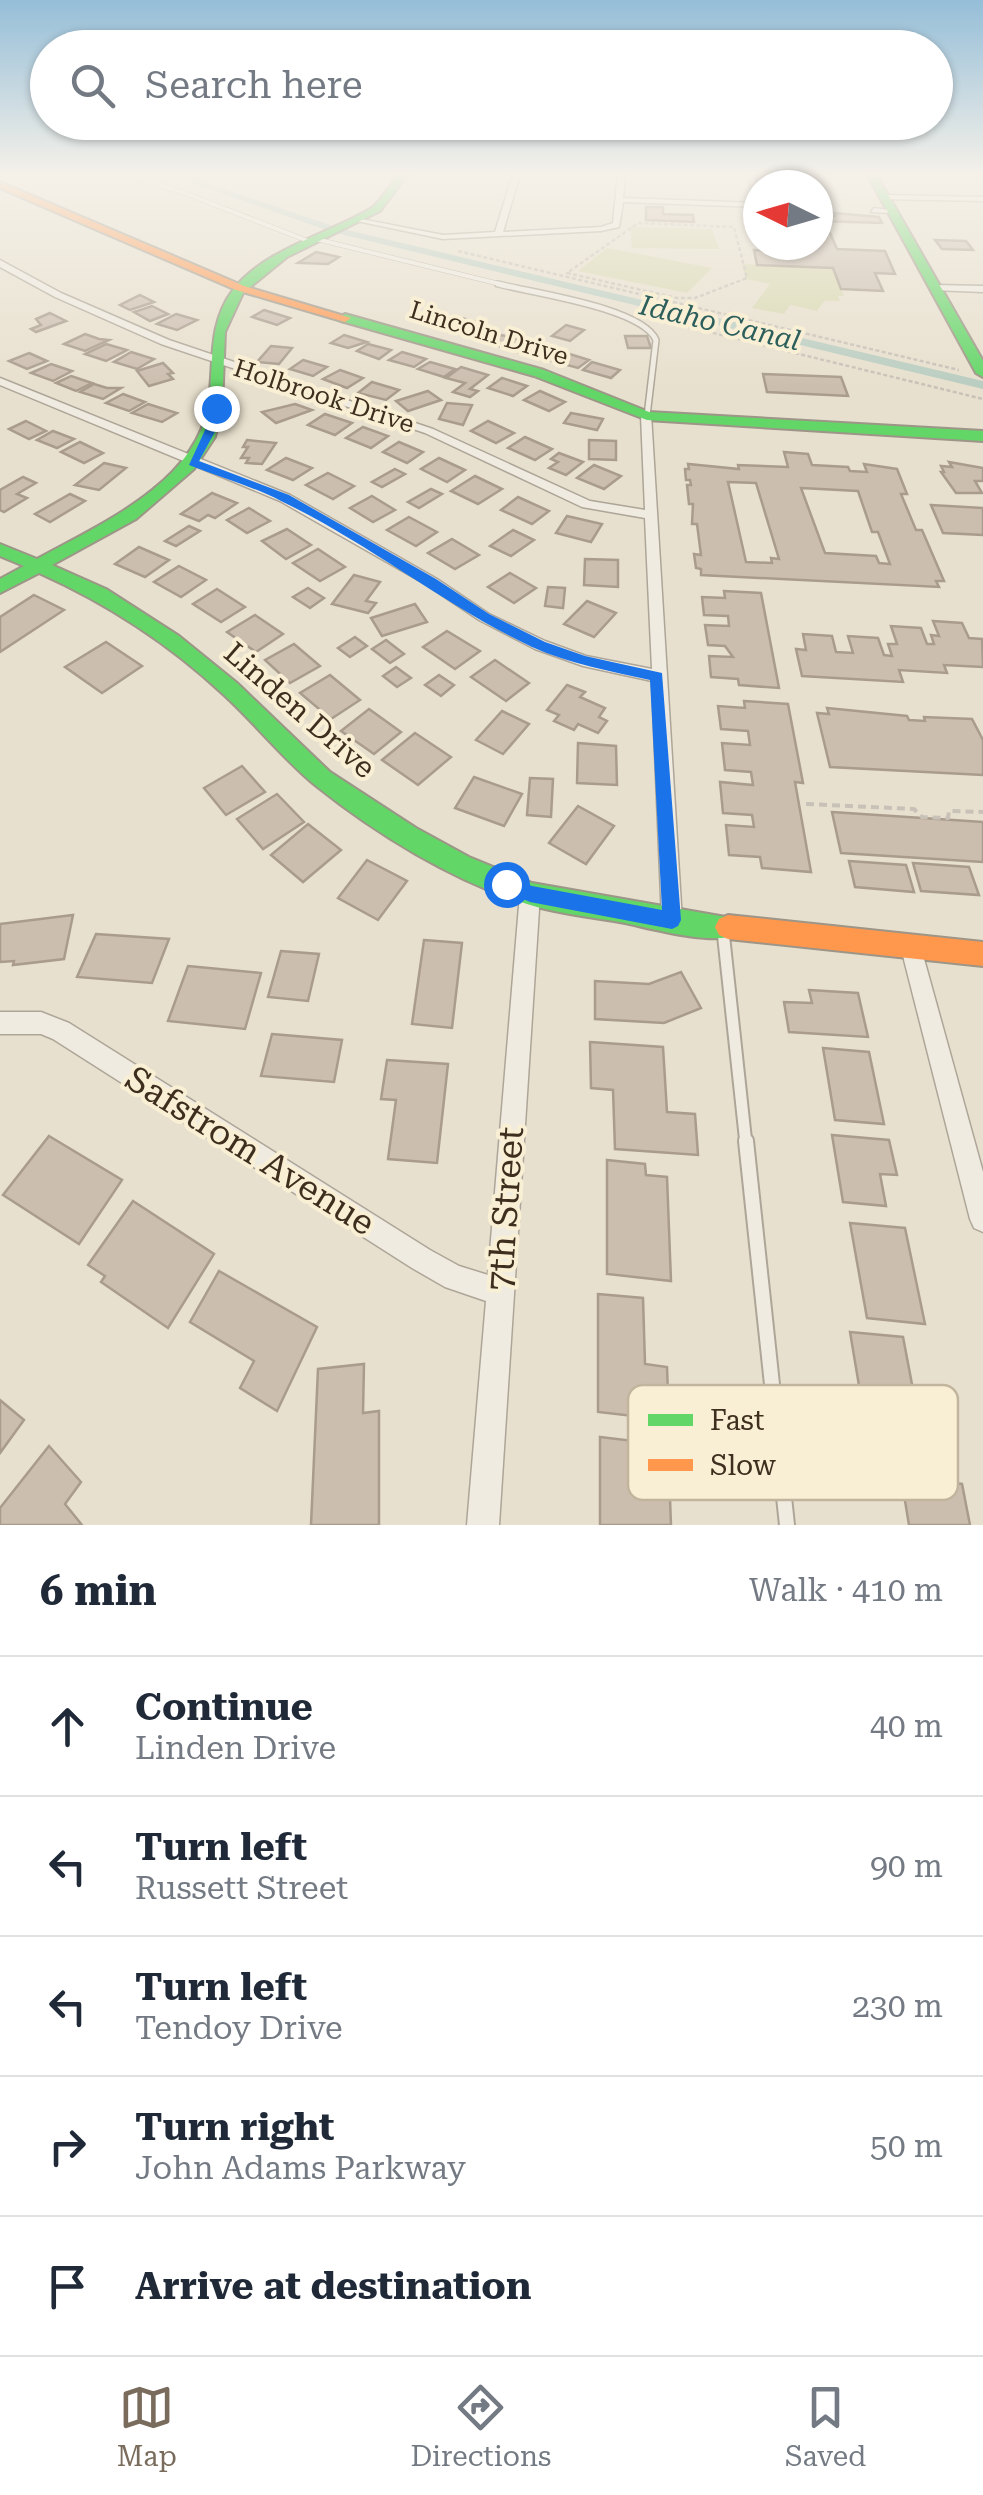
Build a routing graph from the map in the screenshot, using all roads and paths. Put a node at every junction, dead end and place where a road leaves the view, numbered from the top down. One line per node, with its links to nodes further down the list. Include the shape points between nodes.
1 (140, 245): 10 (street, Lincoln Drive)
2 (303, 245): 10 (street)
3 (377, 245): 16 (lane, via 644,324 657,351)
4 (604, 245): 9 (path, via 567,273 677,298)
5 (738, 245): 9 (path)
6 (908, 245): 11 (street)
7 (449, 249): 14 (path)
8 (0, 263): 13 (street, Holbrook Drive, via 116,322)
9 (747, 278)
10 (240, 288): 13 (street, via 220,321); 16 (street, Lincoln Drive, via 539,373)
11 (935, 288): 12 (street); 14 (street)
12 (983, 289)
13 (216, 360): 18 (street, via 212,428); 19 (street, Holbrook Drive, via 429,431 587,504)
14 (977, 369)
15 (0, 381): 18 (street)
16 (647, 416): 17 (street, Lincoln Drive); 19 (street)
17 (983, 436)
18 (192, 462): 21 (street, via 141,507); 23 (street, via 285,498 528,640 583,661)
19 (652, 515): 23 (street)
20 (0, 549): 21 (street, Linden Drive)
21 (40, 566): 22 (street); 26 (street, Linden Drive, via 99,593 172,640 322,778 393,826)
22 (0, 587)
23 (657, 676): 27 (street)
24 (806, 804): 25 (path, via 914,808 922,816 948,818 949,811)
25 (983, 812)
26 (530, 894): 27 (street, Linden Drive); 33 (street, 7th Street)
27 (672, 920): 28 (street, Linden Drive)
28 (723, 927): 29 (street, Linden Drive); 34 (lane)
29 (912, 948): 30 (street, Linden Drive); 32 (street)
30 (983, 954)
31 (0, 1023): 33 (street, Safstrom Avenue, via 41,1022 61,1031 421,1259 454,1278)
32 (983, 1219)
33 (499, 1291): 36 (street, 7th Street)
34 (772, 1385)
35 (784, 1500): 37 (lane)
36 (483, 1525)
37 (787, 1525)

